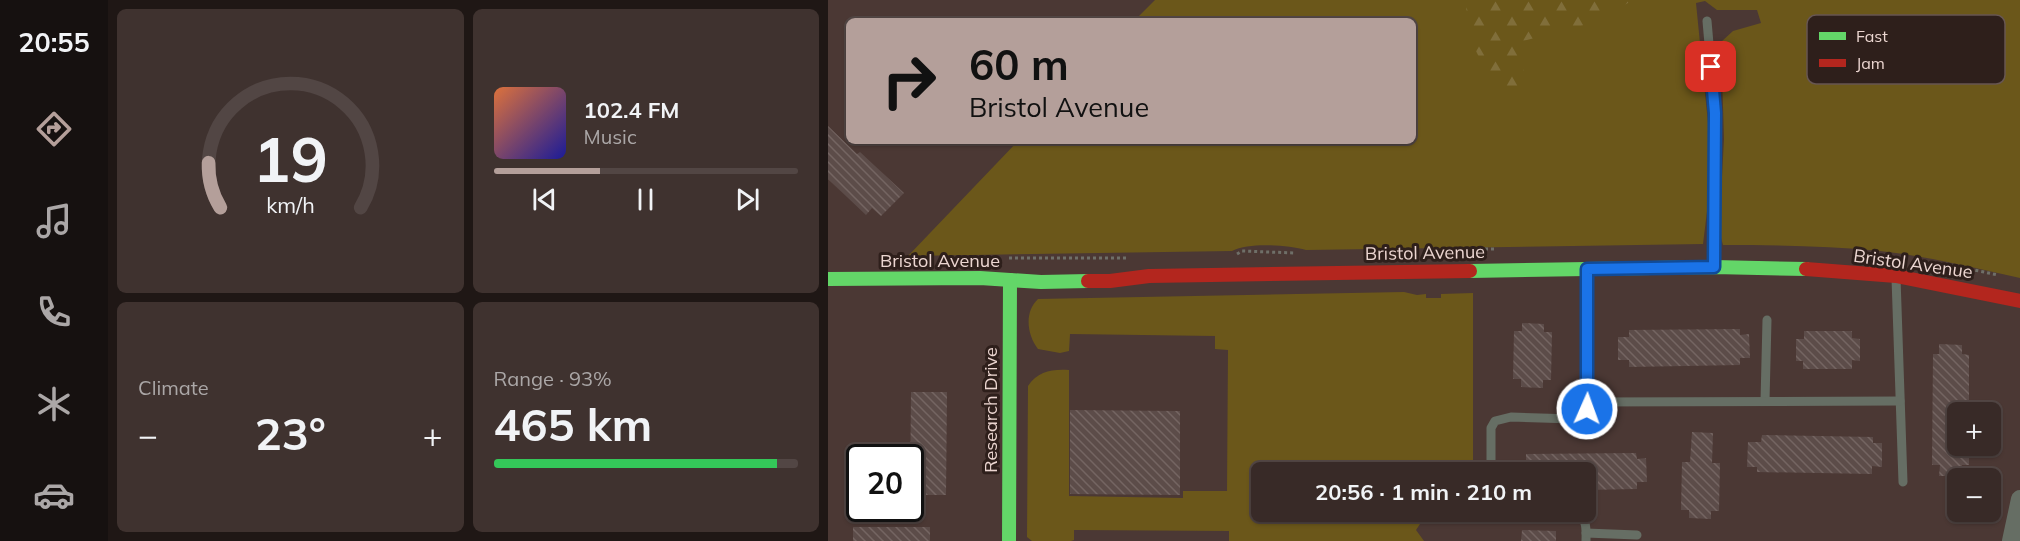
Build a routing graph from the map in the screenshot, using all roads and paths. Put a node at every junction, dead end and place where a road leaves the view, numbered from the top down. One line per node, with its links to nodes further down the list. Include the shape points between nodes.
1 (1707, 21): 6 (lane, via 1715,113)
2 (1302, 254): 3 (path, via 1242,251)
3 (1232, 256)
4 (1005, 258): 5 (path)
5 (1128, 258)
6 (1714, 267): 7 (street, Bristol Avenue); 8 (street, Bristol Avenue)
7 (1587, 269): 10 (street, Bristol Avenue); 14 (lane)
8 (1896, 276): 11 (street, Bristol Avenue); 13 (lane)
9 (828, 279): 10 (street, Bristol Avenue)
10 (1010, 280): 22 (street, Research Drive)
11 (2020, 301)
12 (1767, 320): 15 (lane)
13 (1900, 401): 15 (lane); 17 (lane)
14 (1588, 402): 15 (lane); 16 (lane, via 1584,412 1574,419 1511,417 1495,422 1491,428)
15 (1765, 402)
16 (1491, 462)
17 (1903, 482)
18 (2019, 509): 23 (street)
19 (1584, 522): 21 (lane)
20 (1637, 535): 21 (lane)
21 (1586, 537)
22 (1009, 541)
23 (2011, 541)

